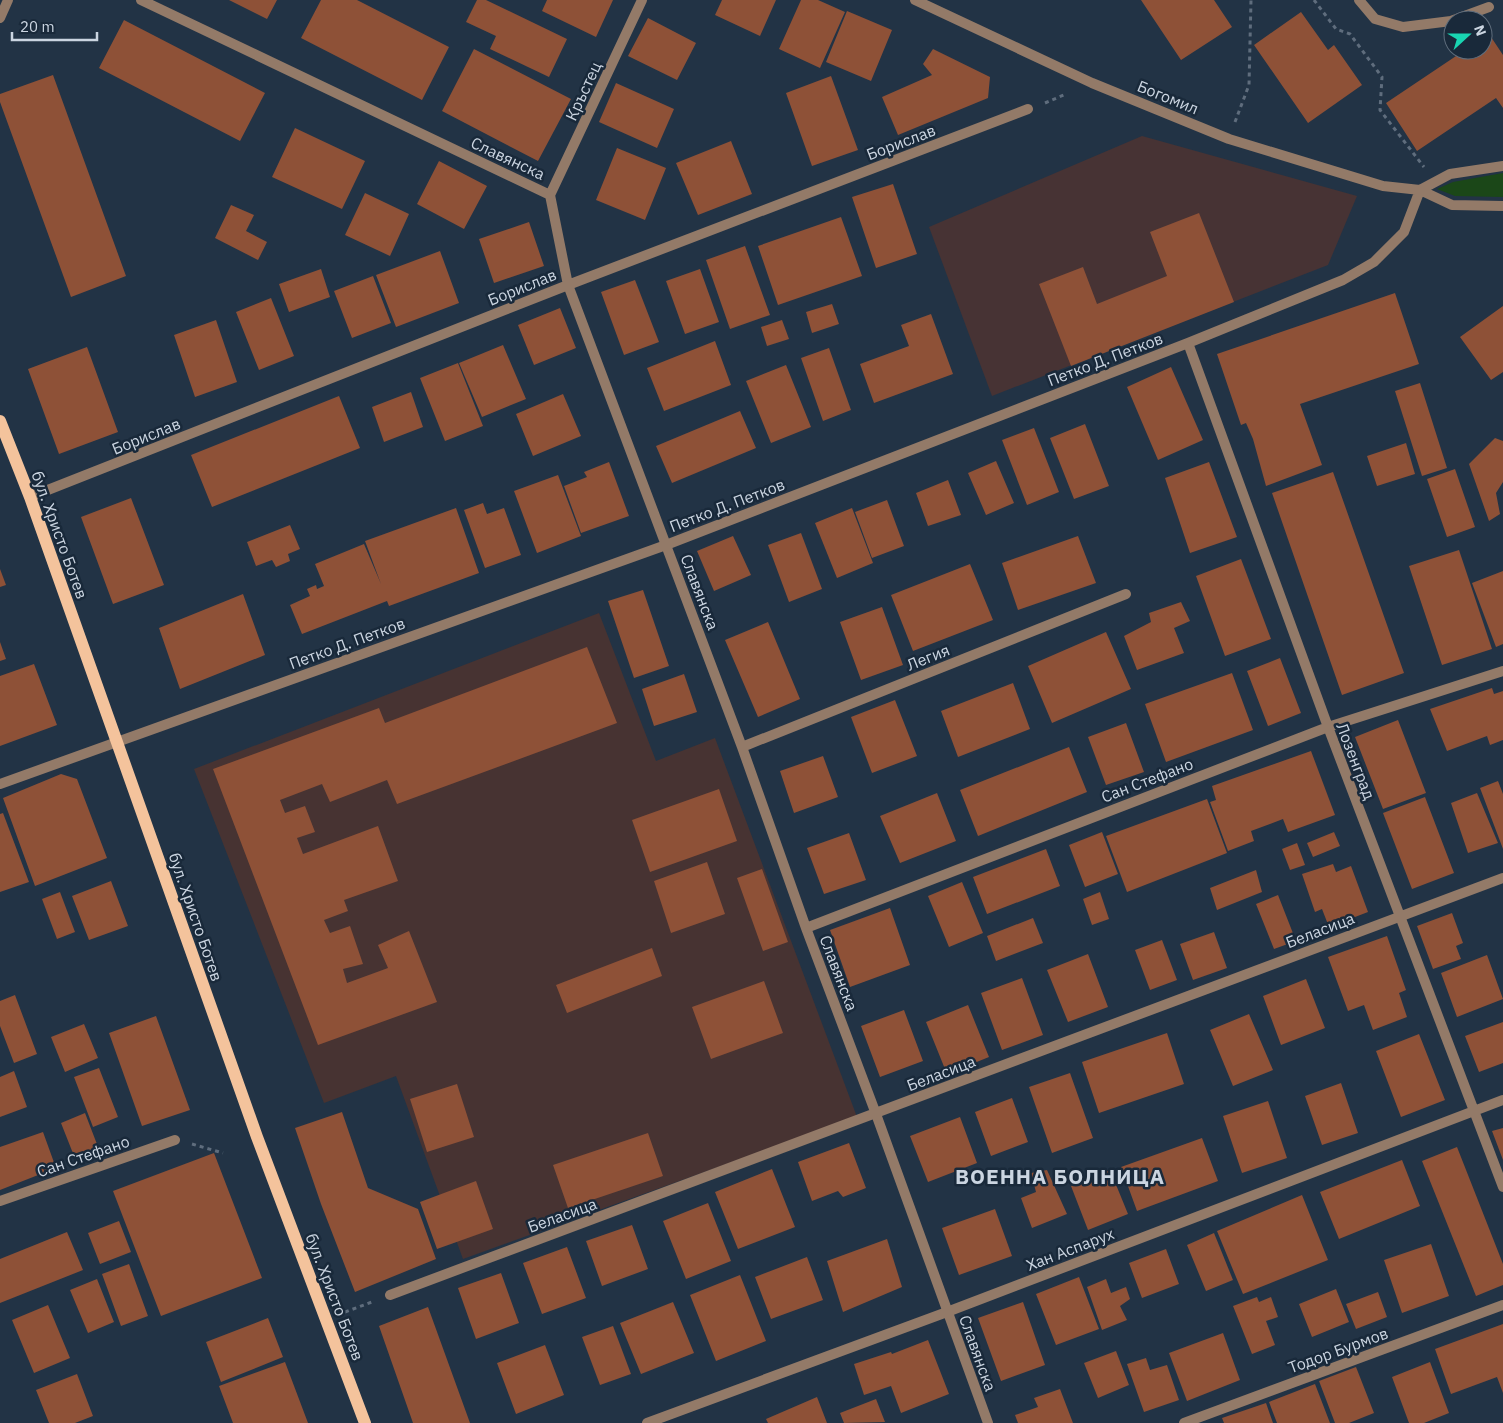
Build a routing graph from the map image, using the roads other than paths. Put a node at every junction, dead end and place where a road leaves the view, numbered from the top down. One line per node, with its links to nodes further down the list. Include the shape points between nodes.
1 (8, 0): 7 (street)
2 (141, 0): 11 (street, Славянска)
3 (642, 0): 11 (street, Кръстец)
4 (914, 0): 10 (street, Богомил, via 1092,83 1229,139 1383,186)
5 (1359, 0): 6 (street, via 1375,19 1403,27 1451,21)
6 (1489, 7)
7 (0, 18)
8 (1028, 110): 13 (street, Борислав)
9 (1503, 166): 10 (street, via 1450,174)
10 (1420, 190): 12 (street, Богомил, via 1452,205); 14 (street, Петко Д. Петков, via 1404,232 1374,262 1343,280)
11 (550, 195): 13 (street, Славянска)
12 (1503, 206)
13 (568, 285): 16 (street, Борислав); 17 (street, Славянска)
14 (1188, 343): 17 (street, Петко Д. Петков); 20 (street, Лозенград)
15 (0, 420): 16 (main road, бул. Христо Ботев)
16 (30, 497): 21 (main road, бул. Христо Ботев)
17 (666, 545): 21 (street, Петко Д. Петков); 22 (street, Славянска)
18 (1126, 594): 22 (street, Легия)
19 (1503, 671): 20 (street, Сан Стефано)
20 (1328, 727): 25 (street, Лозенград); 26 (street, Сан Стефано)
21 (117, 741): 23 (street, Петко Д. Петков); 36 (main road, бул. Христо Ботев, via 257,1137)
22 (742, 747): 26 (street, Славянска)
23 (0, 784)
24 (1503, 878): 25 (street, Беласица)
25 (1399, 916): 28 (street, Лозенград); 29 (street, Беласица)
26 (806, 928): 29 (street, Славянска)
27 (1503, 1100): 28 (street, Хан Аспарух)
28 (1474, 1111): 31 (street, Лозенград); 35 (street, Хан Аспарух)
29 (876, 1114): 33 (street, Беласица); 35 (street, Славянска)
30 (175, 1140): 32 (street, Сан Стефано)
31 (1503, 1187)
32 (0, 1201)
33 (390, 1296)
34 (1503, 1305): 39 (street, Тодор Бурмов)
35 (947, 1312): 37 (street, Хан Аспарух); 38 (street, Славянска)
36 (365, 1423)
37 (647, 1423)
38 (988, 1423)
39 (1184, 1423)

